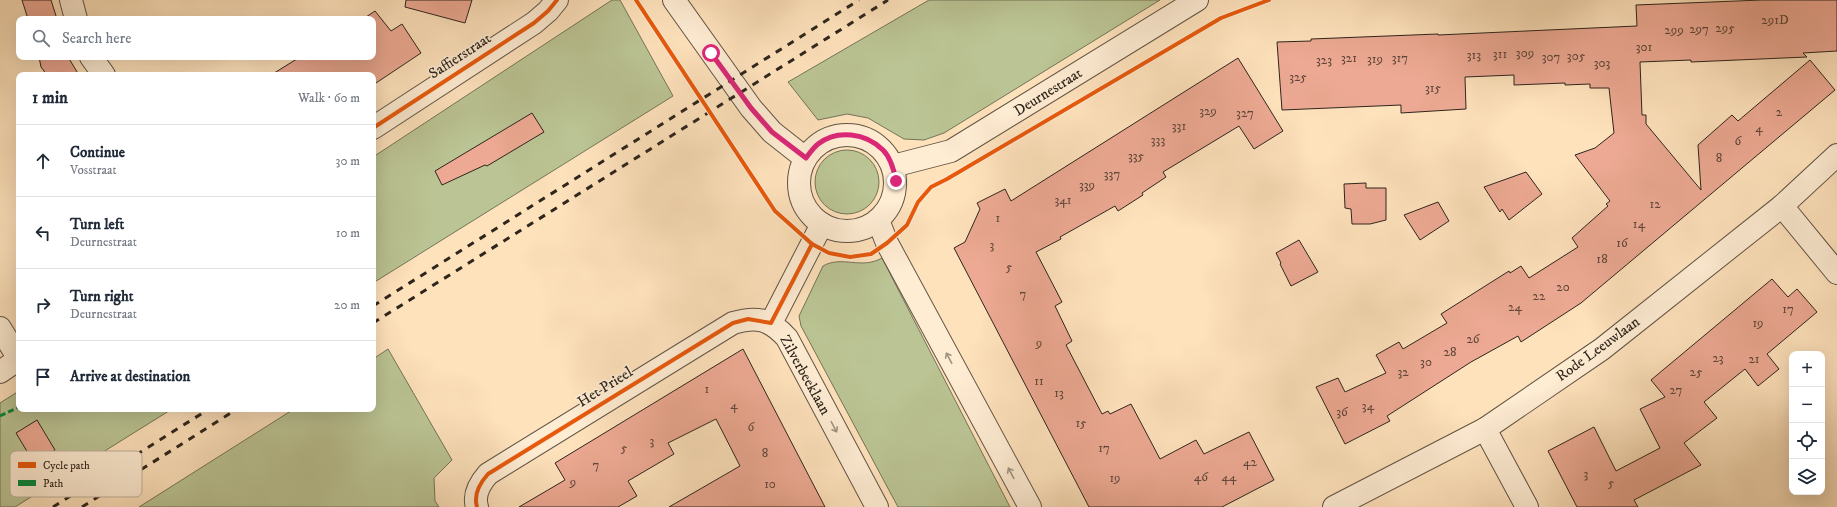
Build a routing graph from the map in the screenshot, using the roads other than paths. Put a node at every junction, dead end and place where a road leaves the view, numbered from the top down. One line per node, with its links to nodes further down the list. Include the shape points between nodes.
1 (71, 0): 5 (street)
2 (557, 0): 8 (street, Saffierstraat, via 534,22)
3 (674, 0): 10 (street, via 751,108 772,132)
4 (1197, 0): 11 (street, Deurnestraat, via 951,151)
5 (75, 16)
6 (93, 60): 7 (street)
7 (102, 72)
8 (376, 126)
9 (1837, 155): 12 (street, Rode Leeuwlaan)
10 (806, 158): 11 (street, via 818,144 834,136 852,134 869,139 884,150); 14 (street, via 800,176 801,195 808,212)
11 (893, 166): 13 (street, via 896,181 894,196 888,209)
12 (1782, 206): 15 (street); 21 (street, Rode Leeuwlaan, via 1602,349)
13 (878, 220): 14 (street, via 865,228 851,231 836,230); 24 (street, one-way to 13, via 887,243)
14 (822, 224): 16 (street, Zilverbeeklaan)
15 (1837, 273)
16 (771, 323): 22 (street, Het Prieel, via 748,319 733,323 488,474 477,492); 23 (street, Zilverbeeklaan, one-way to 23, via 786,338)
17 (0, 328): 18 (street)
18 (16, 354)
19 (16, 361): 20 (street)
20 (0, 372)
21 (1485, 429): 25 (street, Rode Leeuwlaan); 26 (street)
22 (477, 507)
23 (877, 507)
24 (1030, 507)
25 (1334, 507)
26 (1527, 507)

